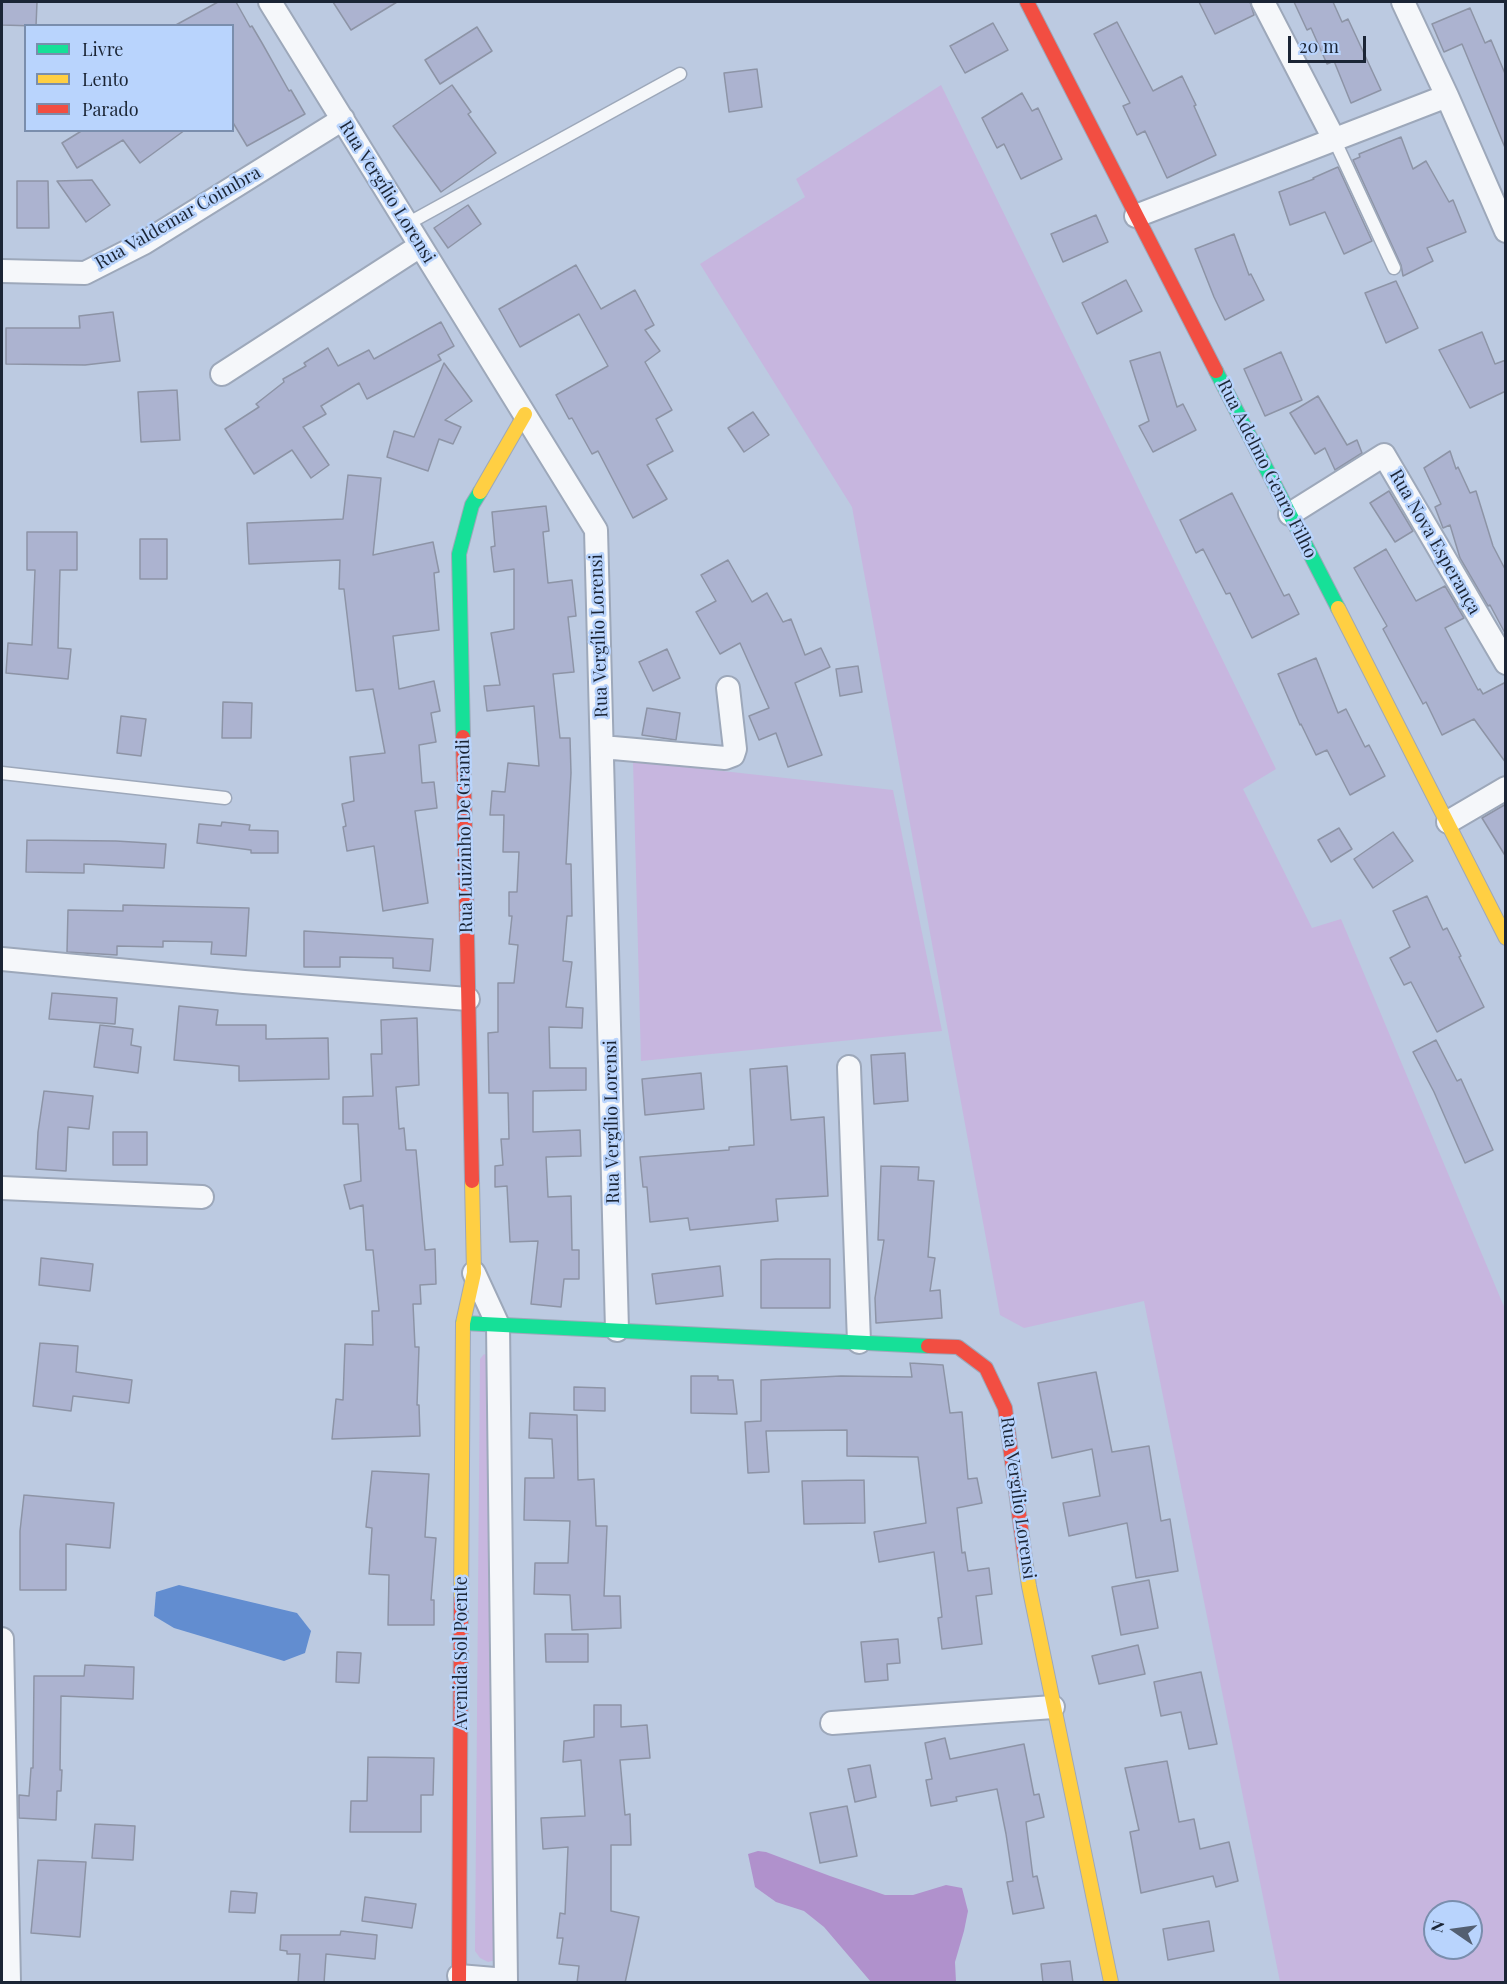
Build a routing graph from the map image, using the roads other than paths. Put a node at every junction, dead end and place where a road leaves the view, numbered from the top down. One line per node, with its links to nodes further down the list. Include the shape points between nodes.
1 (270, 2): 7 (street, Rua Vergílio Lorensi)
2 (1027, 2): 9 (street, Rua Adelmo Genro Filho)
3 (1263, 2): 8 (street)
4 (1403, 2): 6 (street)
5 (680, 74): 10 (lane)
6 (1447, 96): 8 (street); 11 (street)
7 (343, 119): 10 (street, Rua Vergílio Lorensi); 14 (street, Rua Valdemar Coimbra, via 144,243 85,273)
8 (1334, 139): 9 (street); 13 (lane)
9 (1136, 216): 17 (street, Rua Adelmo Genro Filho)
10 (407, 224): 12 (street, Rua Vergílio Lorensi)
11 (1506, 231)
12 (420, 246): 15 (street); 16 (street, Rua Vergílio Lorensi)
13 (1394, 268)
14 (2, 271)
15 (222, 374)
16 (525, 414): 20 (street, Rua Vergílio Lorensi, via 596,530); 27 (street, Rua Luizinho De Grandi, via 472,505 459,554)
17 (1290, 514): 18 (street, Rua Nova Esperança, via 1384,455); 24 (street, Rua Adelmo Genro Filho)
18 (1506, 663)
19 (728, 688): 20 (street, via 733,755 725,758)
20 (602, 747): 34 (street, Rua Vergílio Lorensi)
21 (2, 773): 23 (lane)
22 (1506, 788): 24 (street)
23 (225, 798)
24 (1448, 822): 25 (street, Rua Adelmo Genro Filho)
25 (1506, 938)
26 (2, 959): 27 (street)
27 (468, 999): 31 (street, Rua Luizinho De Grandi)
28 (849, 1067): 35 (street)
29 (2, 1188): 30 (street)
30 (202, 1197)
31 (474, 1274): 32 (street, Rua Luizinho De Grandi); 33 (street, Rua Luizinho De Grandi)
32 (463, 1323): 33 (street); 40 (street, Avenida Sol Poente)
33 (498, 1325): 34 (street); 41 (street)
34 (617, 1330): 35 (street, Rua Vergílio Lorensi)
35 (859, 1342): 37 (street, Rua Vergílio Lorensi, via 958,1347 986,1368 1005,1408 1029,1586)
36 (2, 1639): 39 (street)
37 (1053, 1707): 38 (street); 43 (street, Rua Vergílio Lorensi)
38 (832, 1723)
39 (4, 1799): 42 (street)
40 (459, 1979): 41 (street)
41 (506, 1981)
42 (9, 1983)
43 (1111, 1983)

